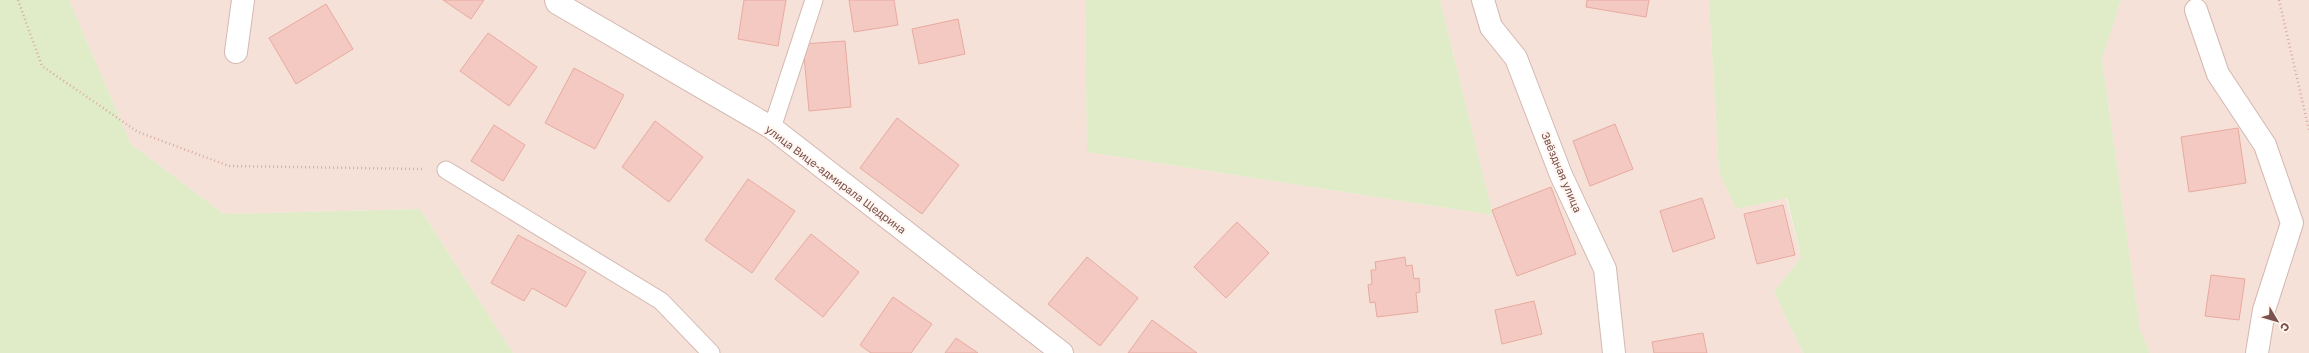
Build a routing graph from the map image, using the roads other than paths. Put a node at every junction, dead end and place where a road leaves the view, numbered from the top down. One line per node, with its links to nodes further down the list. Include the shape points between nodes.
1 (243, 0): 6 (street)
2 (556, 0): 7 (street, улица Вице-адмирала Щедрина, via 557,3)
3 (814, 0): 7 (lane)
4 (1483, 0): 11 (street, Звёздная улица, via 1492,27 1516,58 1561,175 1605,269)
5 (2196, 10): 12 (street, via 2218,74 2265,145 2292,223 2264,310)
6 (236, 52)
7 (772, 128): 10 (street, улица Вице-адмирала Щедрина)
8 (446, 170): 9 (lane, via 661,301)
9 (711, 353)
10 (1062, 353)
11 (1614, 353)
12 (2257, 353)

